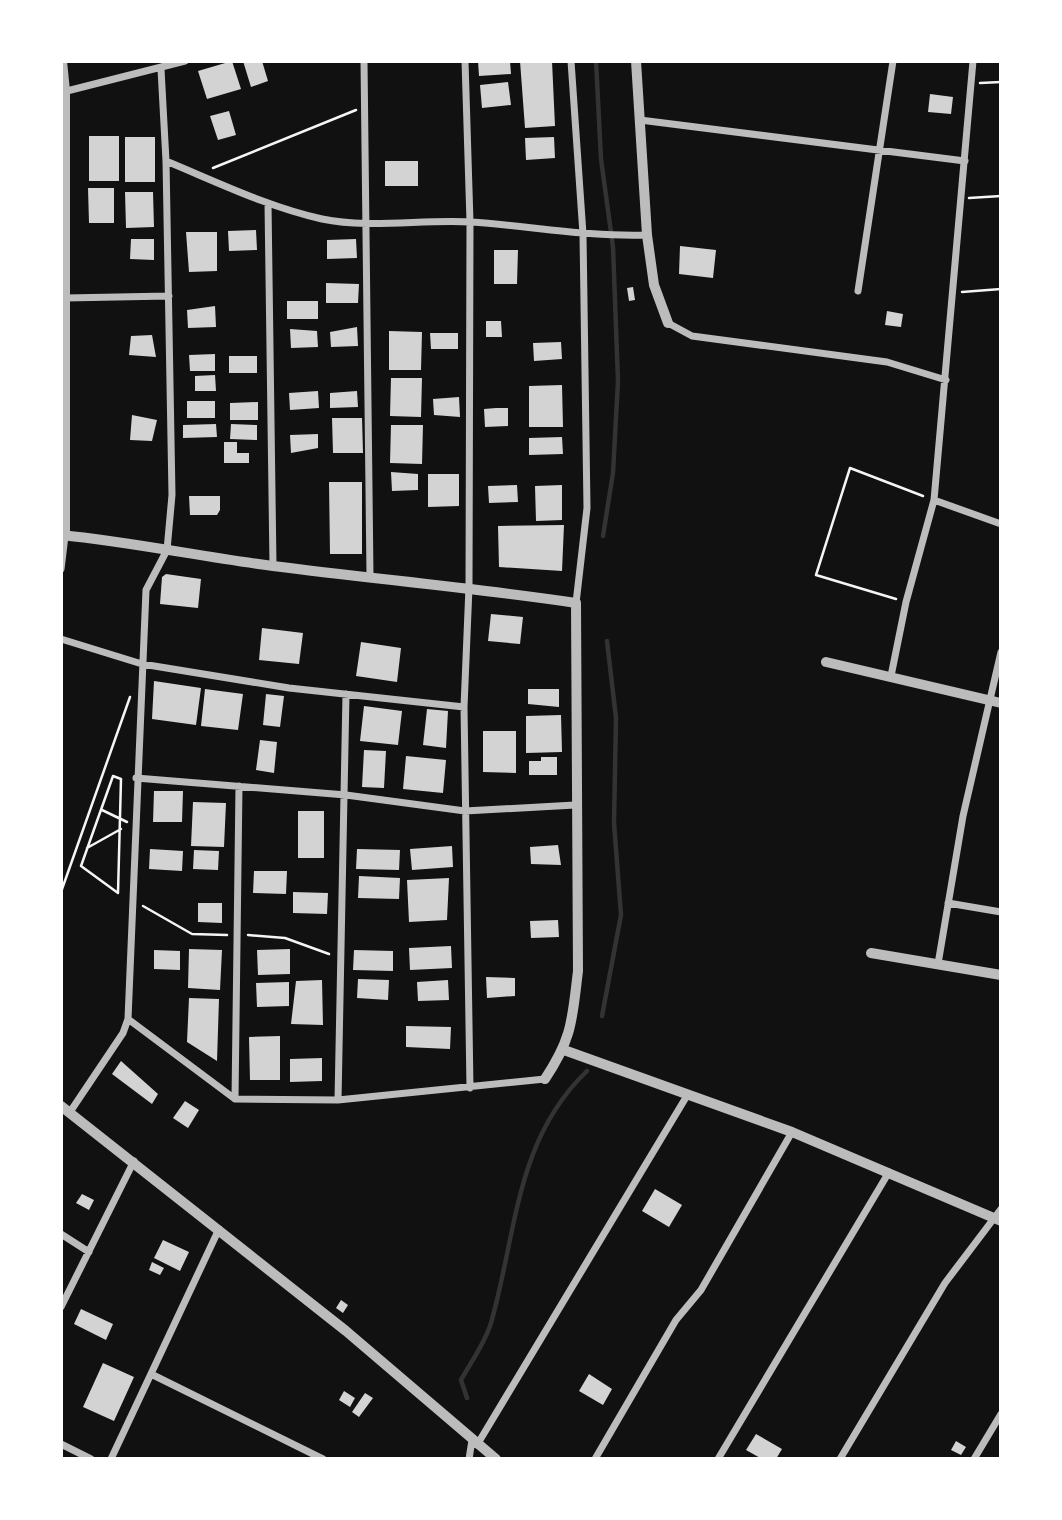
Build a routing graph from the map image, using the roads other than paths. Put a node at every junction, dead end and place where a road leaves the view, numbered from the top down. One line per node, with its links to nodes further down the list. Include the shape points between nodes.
1 (62, 61): 10 (street)
2 (185, 61): 9 (street)
3 (364, 61): 17 (street)
4 (465, 61): 16 (street)
5 (571, 61): 18 (street)
6 (636, 61): 11 (street)
7 (894, 61): 12 (street)
8 (973, 61): 14 (street)
9 (161, 69): 10 (street); 13 (street)
10 (63, 92): 22 (street)
11 (640, 121): 12 (street); 19 (street)
12 (879, 150): 14 (street); 20 (street)
13 (166, 161): 15 (street); 21 (street)
14 (965, 162): 24 (street)
15 (268, 203): 17 (street, via 323,219); 29 (street)
16 (470, 222): 17 (street); 18 (street); 32 (street)
17 (368, 223): 31 (street)
18 (583, 234): 19 (street); 33 (street, via 587,508)
19 (647, 235): 23 (street, via 653,285)
20 (858, 291)
21 (169, 296): 22 (street); 28 (street, via 172,495)
22 (65, 298): 27 (street)
23 (668, 323): 24 (street, via 692,336 887,362)
24 (946, 380): 25 (street)
25 (934, 500): 26 (street); 38 (street)
26 (1001, 524)
27 (63, 536): 28 (street); 30 (street)
28 (167, 551): 29 (street); 37 (street, via 146,590)
29 (273, 566): 31 (street)
30 (61, 569)
31 (370, 576): 32 (street)
32 (469, 587): 33 (street); 42 (street)
33 (576, 603): 46 (street)
34 (61, 639): 37 (street)
35 (1001, 652): 40 (street)
36 (826, 662): 38 (street)
37 (142, 664): 39 (street); 43 (street)
38 (891, 677): 40 (street)
39 (346, 694): 42 (street); 45 (street)
40 (988, 699): 41 (street); 48 (street)
41 (1001, 703)
42 (464, 707): 47 (street)
43 (136, 778): 44 (street); 53 (street)
44 (239, 786): 45 (street); 58 (street)
45 (346, 795): 47 (street); 59 (street)
46 (575, 805): 47 (street); 54 (street, via 578,971)
47 (466, 811): 56 (street)
48 (948, 904): 49 (street); 51 (street)
49 (1001, 912)
50 (871, 953): 51 (street)
51 (938, 964): 52 (street)
52 (1001, 975)
53 (128, 1019): 58 (street); 60 (street, via 123,1033)
54 (564, 1050): 55 (street); 57 (street)
55 (545, 1079): 56 (street)
56 (470, 1088): 59 (street)
57 (688, 1094): 61 (street); 71 (street)
58 (235, 1098): 59 (street)
59 (338, 1100)
60 (66, 1109): 62 (street)
61 (792, 1132): 63 (street); 78 (street)
62 (134, 1161): 65 (street); 67 (street)
63 (890, 1172): 64 (street); 79 (street)
64 (999, 1216): 80 (street, via 946,1283)
65 (219, 1229): 69 (street); 71 (street)
66 (61, 1234): 67 (street)
67 (89, 1252): 68 (street)
68 (61, 1307)
69 (151, 1374): 74 (street); 75 (street)
70 (1001, 1414): 81 (street)
71 (475, 1443): 76 (street); 77 (street)
72 (61, 1444): 73 (street)
73 (91, 1459)
74 (111, 1459)
75 (323, 1459)
76 (469, 1459)
77 (496, 1459)
78 (596, 1459)
79 (718, 1459)
80 (840, 1459)
81 (975, 1459)

